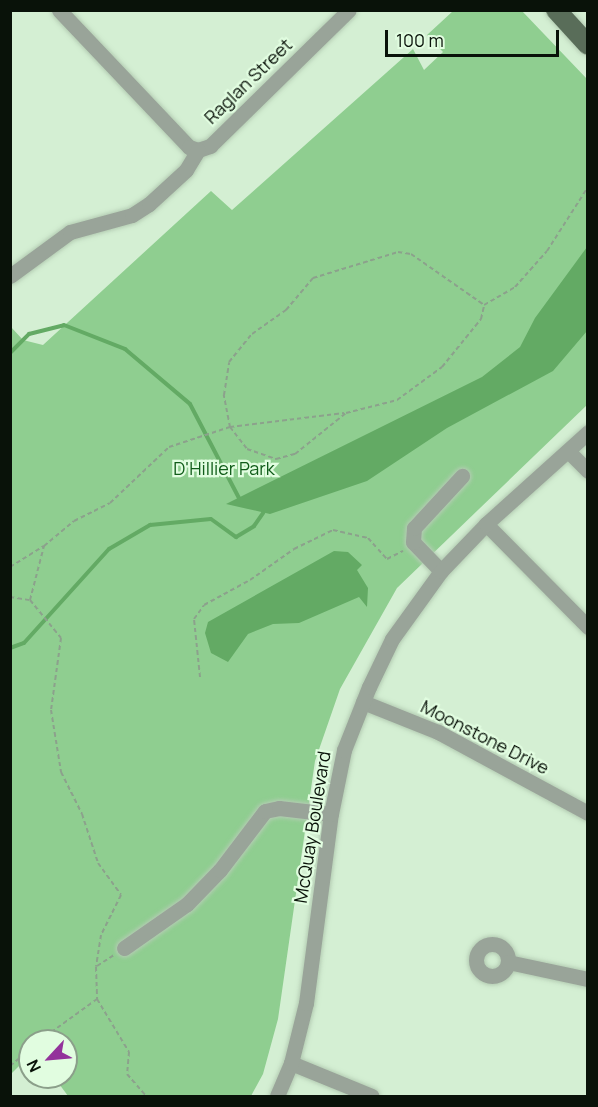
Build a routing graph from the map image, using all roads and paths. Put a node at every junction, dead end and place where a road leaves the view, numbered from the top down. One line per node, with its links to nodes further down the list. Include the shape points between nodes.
1 (59, 10): 5 (street, via 189,147)
2 (349, 10): 5 (street, Raglan Street, via 210,146)
3 (556, 10): 4 (main road)
4 (588, 45)
5 (198, 150): 7 (street, via 186,170 149,204 132,215 70,232)
6 (588, 187): 8 (path, via 547,250 515,287)
7 (10, 276)
8 (484, 305): 9 (path, via 481,319 442,367 397,400); 10 (path, via 411,254 398,252 313,278 286,310 252,334 229,362 224,395)
9 (346, 413): 10 (path); 10 (path, via 295,454 276,459 247,449)
10 (230, 427): 16 (path, via 179,441 158,455 110,503 74,521)
11 (588, 432): 12 (street, McQuay Boulevard)
12 (568, 451): 13 (street); 15 (street, McQuay Boulevard)
13 (588, 471)
14 (462, 476): 17 (street, via 414,528 413,542)
15 (486, 524): 19 (street, McQuay Boulevard); 22 (street)
16 (44, 546): 18 (path); 21 (path)
17 (417, 546): 19 (street); 23 (path, via 387,559 368,538 333,530 294,549 250,580 204,605 194,619)
18 (10, 567)
19 (441, 571): 24 (street, McQuay Boulevard, via 392,639)
20 (10, 597): 21 (path)
21 (30, 600): 29 (path, via 61,638 51,710 61,772 82,814 98,863 121,896 101,935)
22 (588, 627)
23 (200, 676)
24 (363, 702): 25 (street, Moonstone Drive, via 438,732); 26 (street, McQuay Boulevard, via 344,750)
25 (588, 813)
26 (331, 814): 27 (street, via 279,808 265,811 220,870 187,904); 33 (street, McQuay Boulevard, via 306,1003)
27 (124, 948): 29 (path)
28 (508, 962): 30 (street)
29 (96, 967): 31 (path)
30 (588, 979)
31 (97, 999): 32 (path); 34 (path, via 129,1052 127,1074)
32 (56, 1029)
33 (291, 1064): 35 (street, McQuay Boulevard); 36 (street)
34 (146, 1096)
35 (277, 1096)
36 (372, 1096)

